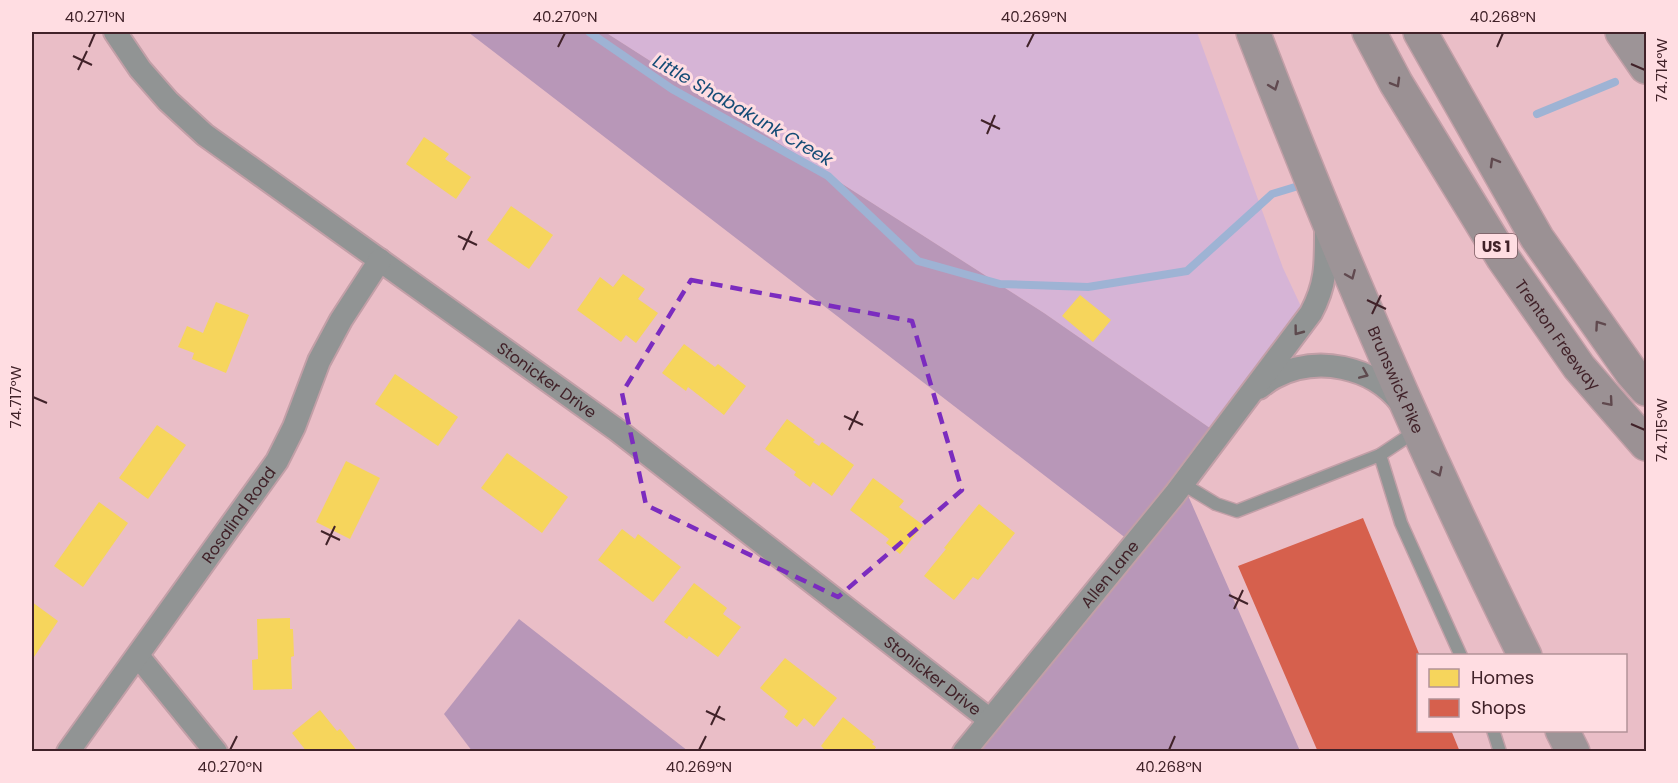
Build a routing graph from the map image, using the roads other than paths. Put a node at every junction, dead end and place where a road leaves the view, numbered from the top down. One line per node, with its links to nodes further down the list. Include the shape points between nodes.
1 (115, 32): 8 (street, Stonicker Drive, via 140,69 205,135)
2 (1253, 32): 7 (main road, Brunswick Pike, one-way to 7)
3 (1369, 32): 12 (highway, Trenton Freeway / US 1, one-way to 12, via 1503,258 1579,367)
4 (1420, 32): 9 (highway, US 1, one-way to 4, via 1537,238)
5 (1622, 32): 6 (main road)
6 (1647, 67)
7 (1323, 209): 10 (street, Allen Lane, one-way to 10, via 1326,267 1320,296); 11 (main road, Brunswick Pike, one-way to 11)
8 (380, 260): 17 (street, Rosalind Road, via 319,361 277,461); 18 (street, Stonicker Drive, via 617,430)
9 (1647, 389)
10 (1251, 394): 11 (street, Allen Lane, one-way to 11, via 1274,377 1300,368 1325,365 1352,369 1394,393); 14 (street, Allen Lane)
11 (1415, 422): 13 (lane); 16 (main road, Brunswick Pike, one-way to 16)
12 (1647, 444)
13 (1380, 455): 14 (lane, via 1237,511 1216,504); 15 (lane, via 1401,523)
14 (1183, 484): 18 (street, Allen Lane)
15 (1460, 654)
16 (1524, 654)
17 (138, 656): 21 (street, Rosalind Road); 22 (street)
18 (990, 720): 23 (street, Allen Lane)
19 (1494, 732): 24 (lane)
20 (1563, 732): 25 (main road)
21 (68, 752)
22 (216, 752)
23 (964, 752)
24 (1500, 752)
25 (1573, 752)

